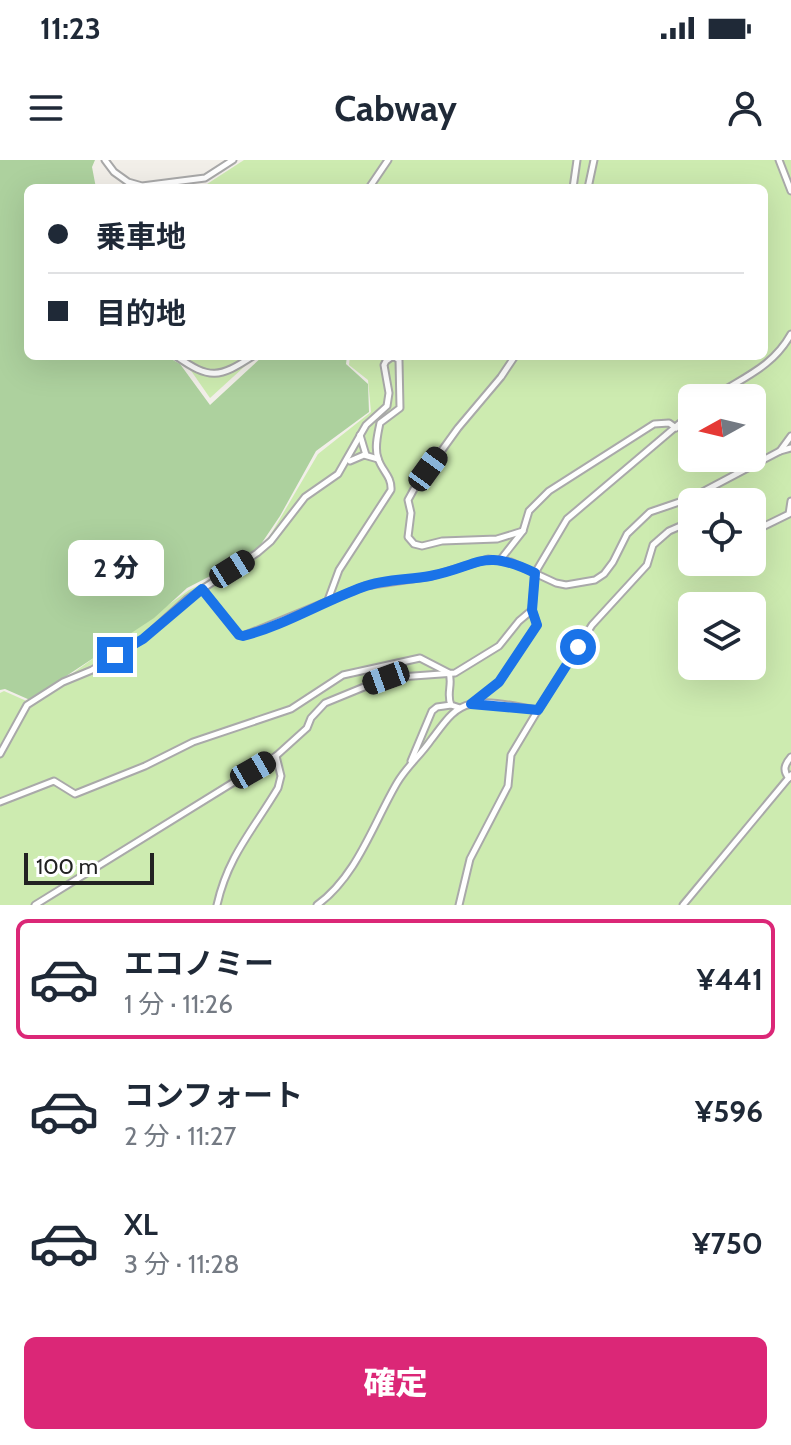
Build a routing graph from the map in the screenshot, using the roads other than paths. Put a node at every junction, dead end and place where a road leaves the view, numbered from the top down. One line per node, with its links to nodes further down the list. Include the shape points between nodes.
1 (105, 160): 7 (lane)
2 (233, 160): 8 (lane, via 205,178)
3 (388, 160): 9 (lane)
4 (577, 160): 10 (lane)
5 (594, 160): 11 (lane)
6 (779, 160): 12 (lane)
7 (135, 184)
8 (158, 184)
9 (372, 184)
10 (574, 184)
11 (589, 184)
12 (791, 191)
13 (791, 334): 19 (lane, via 781,353)
14 (182, 360): 15 (lane, via 214,374)
15 (247, 360)
16 (388, 360): 21 (lane, via 384,365 387,406)
17 (397, 360): 26 (lane, via 401,404 380,423)
18 (512, 360): 31 (lane, via 414,489 408,500 408,537 422,546 497,539)
19 (736, 384)
20 (676, 428): 31 (lane, via 654,424 567,479 529,511); 33 (lane, via 567,519)
21 (360, 435): 25 (lane); 27 (lane)
22 (791, 436): 24 (lane)
23 (791, 448): 24 (lane)
24 (780, 451): 33 (lane, via 691,498 650,512 627,534 613,562 595,580 566,585)
25 (367, 456): 26 (lane); 27 (lane)
26 (378, 459): 35 (lane, via 391,490 339,570)
27 (346, 465): 34 (lane, via 305,497 264,547)
28 (791, 501): 29 (lane, via 789,514)
29 (766, 525)
30 (678, 527): 41 (lane, via 653,545 647,565 592,625)
31 (523, 531): 32 (lane)
32 (501, 559): 33 (lane); 35 (lane, via 365,586)
33 (535, 573): 36 (lane)
34 (202, 589): 35 (lane, via 243,636); 42 (lane, via 143,639 33,700)
35 (328, 600)
36 (532, 610): 37 (lane, via 499,646); 38 (lane, via 537,625 493,689)
37 (449, 673): 39 (lane); 43 (lane, via 386,678 348,691 325,703); 47 (lane, via 420,658 343,675 291,709 193,742 96,787 75,794 54,781)
38 (471, 704): 40 (lane); 41 (lane)
39 (451, 705): 40 (lane); 45 (lane, via 432,711)
40 (460, 708): 45 (lane)
41 (538, 710): 51 (lane, via 511,755 511,777 470,859)
42 (0, 754)
43 (276, 756): 48 (lane); 49 (lane, via 278,788 231,860)
44 (791, 757): 46 (lane, via 784,771)
45 (411, 761): 50 (lane, via 350,868)
46 (790, 777): 52 (lane)
47 (0, 802)
48 (35, 905)
49 (217, 905)
50 (317, 905)
51 (459, 905)
52 (683, 905)

